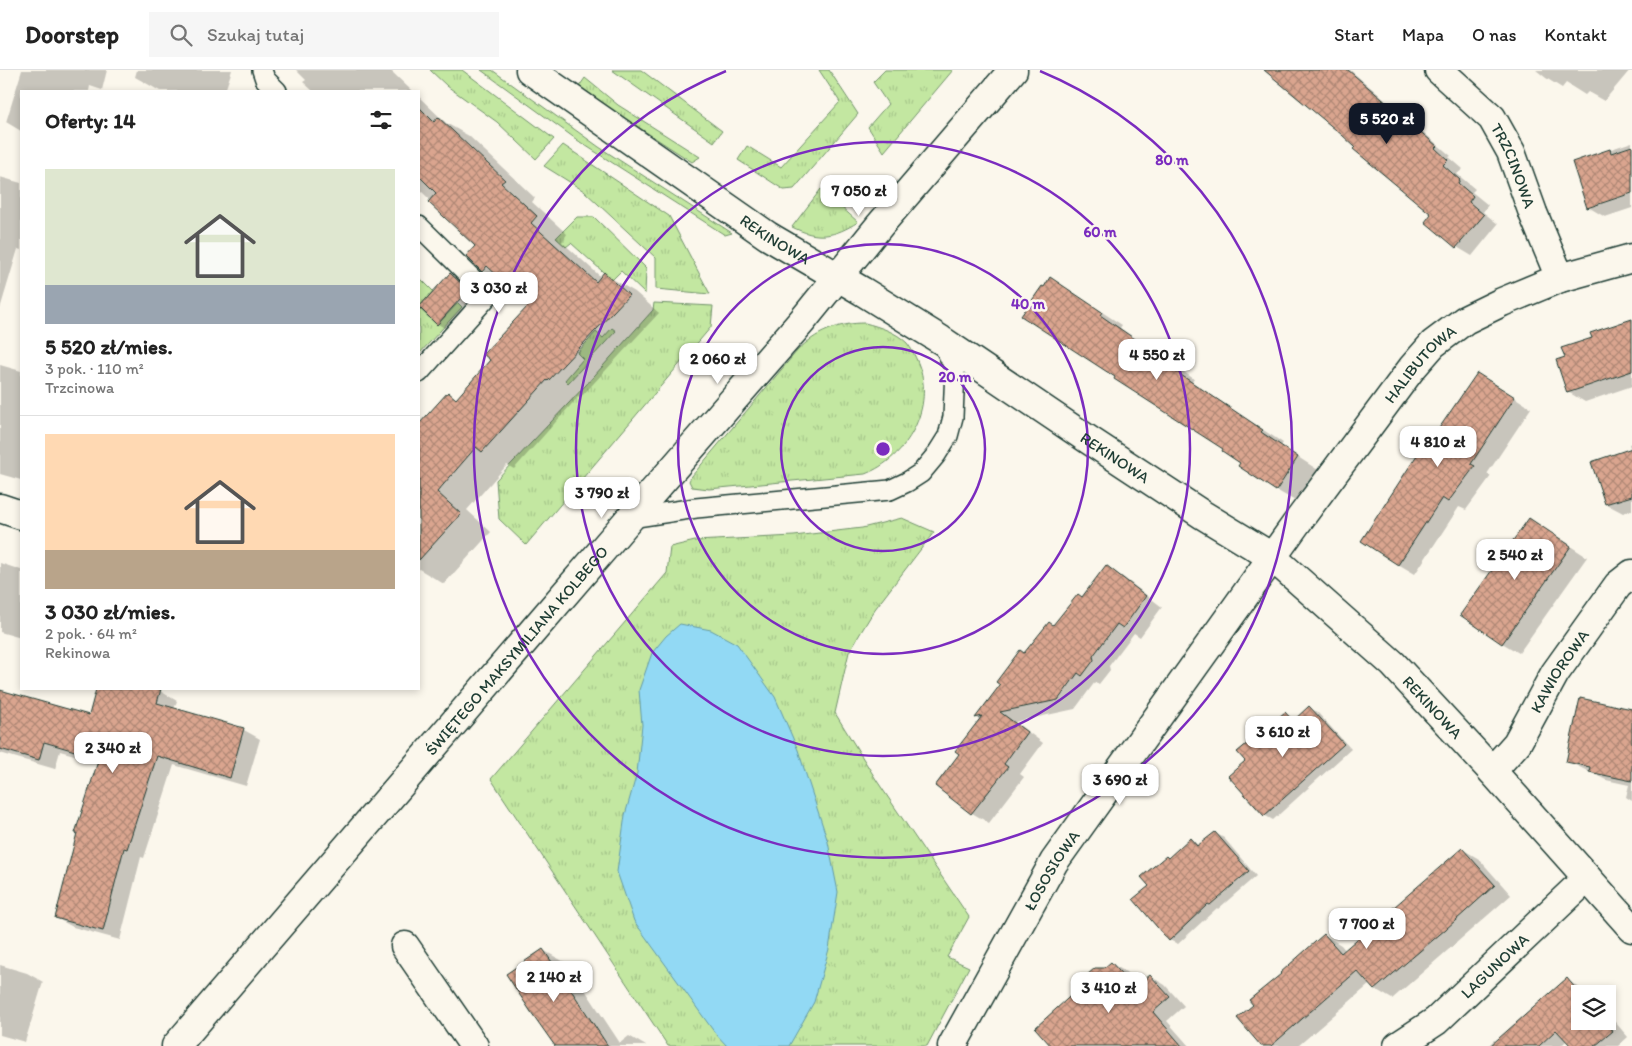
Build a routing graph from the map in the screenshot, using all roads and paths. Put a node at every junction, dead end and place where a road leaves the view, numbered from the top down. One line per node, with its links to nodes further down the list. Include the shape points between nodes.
1 (262, 70): 5 (lane, via 265,79)
2 (530, 70): 8 (street, REKINOWA, via 760,230)
3 (1013, 70): 8 (street, ŚWIĘTEGO MAKSYMILIANA KOLBEGO)
4 (1439, 70): 9 (street, TRZCINOWA, via 1492,118 1511,152)
5 (276, 90)
6 (420, 227): 11 (lane, via 489,295)
7 (1632, 258): 9 (street, HALIBUTOWA)
8 (838, 278): 10 (street, REKINOWA); 14 (street, ŚWIĘTEGO MAKSYMILIANA KOLBEGO)
9 (1560, 278): 15 (street, HALIBUTOWA, via 1464,320 1433,344)
10 (942, 340): 14 (lane, via 955,369 953,418 948,436 936,454 921,473 907,482 890,490 696,508); 15 (street, REKINOWA, via 1089,440)
11 (420, 372)
12 (0, 508): 13 (street)
13 (20, 515)
14 (630, 518): 21 (street, ŚWIĘTEGO MAKSYMILIANA KOLBEGO)
15 (1272, 557): 17 (street, REKINOWA, via 1393,664); 23 (street, ŁOSOSIOWA, via 1054,862)
16 (1632, 574): 17 (street, KAWIOROWA, via 1618,585 1555,673 1517,743)
17 (1492, 771): 18 (street, REKINOWA)
18 (1587, 878): 19 (street, REKINOWA); 24 (street, LAGUNOWA, via 1436,1020)
19 (1632, 928)
20 (405, 946): 22 (street)
21 (176, 1046)
22 (474, 1046)
23 (952, 1046)
24 (1398, 1046)

